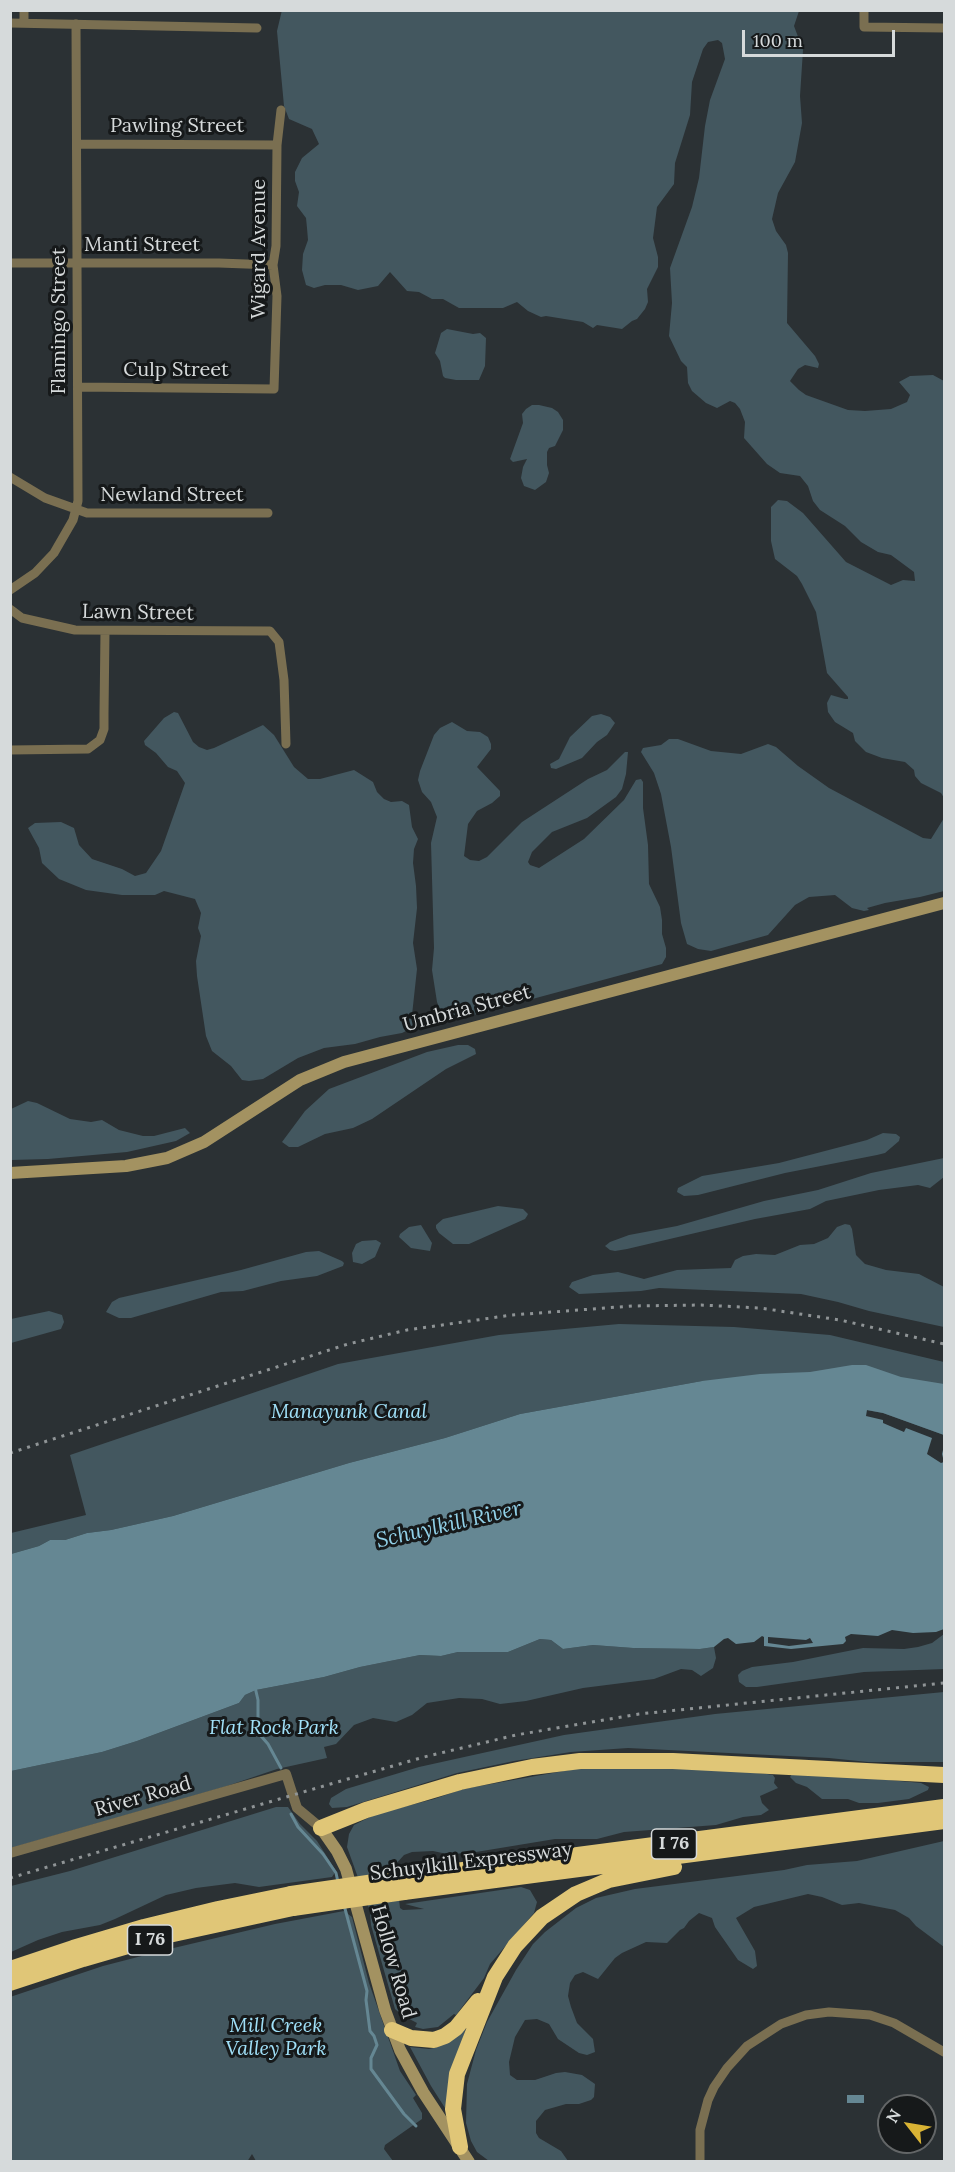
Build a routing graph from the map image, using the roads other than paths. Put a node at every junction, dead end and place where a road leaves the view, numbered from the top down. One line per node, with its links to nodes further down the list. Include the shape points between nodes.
1 (24, 10): 4 (street)
2 (864, 10): 7 (street, via 864,27)
3 (10, 23): 4 (street)
4 (24, 23): 5 (street)
5 (76, 24): 6 (street); 9 (street, Flamingo Street)
6 (258, 28)
7 (945, 28)
8 (281, 110): 10 (street, Wigard Avenue)
9 (77, 144): 10 (street, Pawling Street); 12 (street, Flamingo Street)
10 (278, 145): 13 (street, Wigard Avenue)
11 (10, 263): 12 (street, Manti Street)
12 (77, 263): 13 (street, Manti Street); 14 (street, Flamingo Street)
13 (273, 265): 15 (street, Wigard Avenue, via 277,296)
14 (78, 387): 15 (street, Culp Street); 17 (street, Flamingo Street)
15 (274, 389)
16 (10, 477): 17 (street, Newland Street, via 35,493)
17 (77, 510): 18 (street, Newland Street); 19 (street, Flamingo Street, via 54,553 35,573)
18 (268, 513)
19 (10, 590)
20 (10, 609): 21 (street, Lawn Street, via 22,618 46,625)
21 (105, 631): 22 (street, Lawn Street, via 270,631 279,642); 23 (street, via 104,721 100,740 88,749)
22 (286, 744)
23 (10, 750)
24 (945, 903): 25 (main road, Umbria Street, via 344,1062 290,1085 204,1142 167,1158 126,1166)
25 (13, 1173)
26 (286, 1774): 30 (street, Hollow Road, via 297,1808); 32 (street, River Road)
27 (945, 1775): 30 (highway, via 673,1761 580,1761 460,1782)
28 (945, 1807): 33 (highway, Schuylkill Expressway / I 76)
29 (945, 1821): 31 (highway, Schuylkill Expressway / I 76)
30 (321, 1828): 38 (main road, Hollow Road, via 346,1869)
31 (800, 1841): 33 (highway, Schuylkill Expressway / I 76); 36 (highway, via 591,1887 561,1903 535,1924)
32 (10, 1853)
33 (403, 1885): 34 (highway, Schuylkill Expressway / I 76, bridge)
34 (292, 1901): 35 (highway, Schuylkill Expressway / I 76, via 218,1909 144,1927); 37 (highway, Schuylkill Expressway / I 76)
35 (10, 1969)
36 (495, 1977): 38 (highway, via 446,2036 423,2041); 40 (highway, via 457,2074 453,2109)
37 (10, 1983)
38 (392, 2030): 40 (main road, Hollow Road, via 412,2073)
39 (945, 2052): 42 (street, via 894,2023 861,2014 818,2013 781,2024 747,2046 716,2085 702,2120)
40 (460, 2147): 41 (main road, Hollow Road)
41 (470, 2162)
42 (700, 2162)

